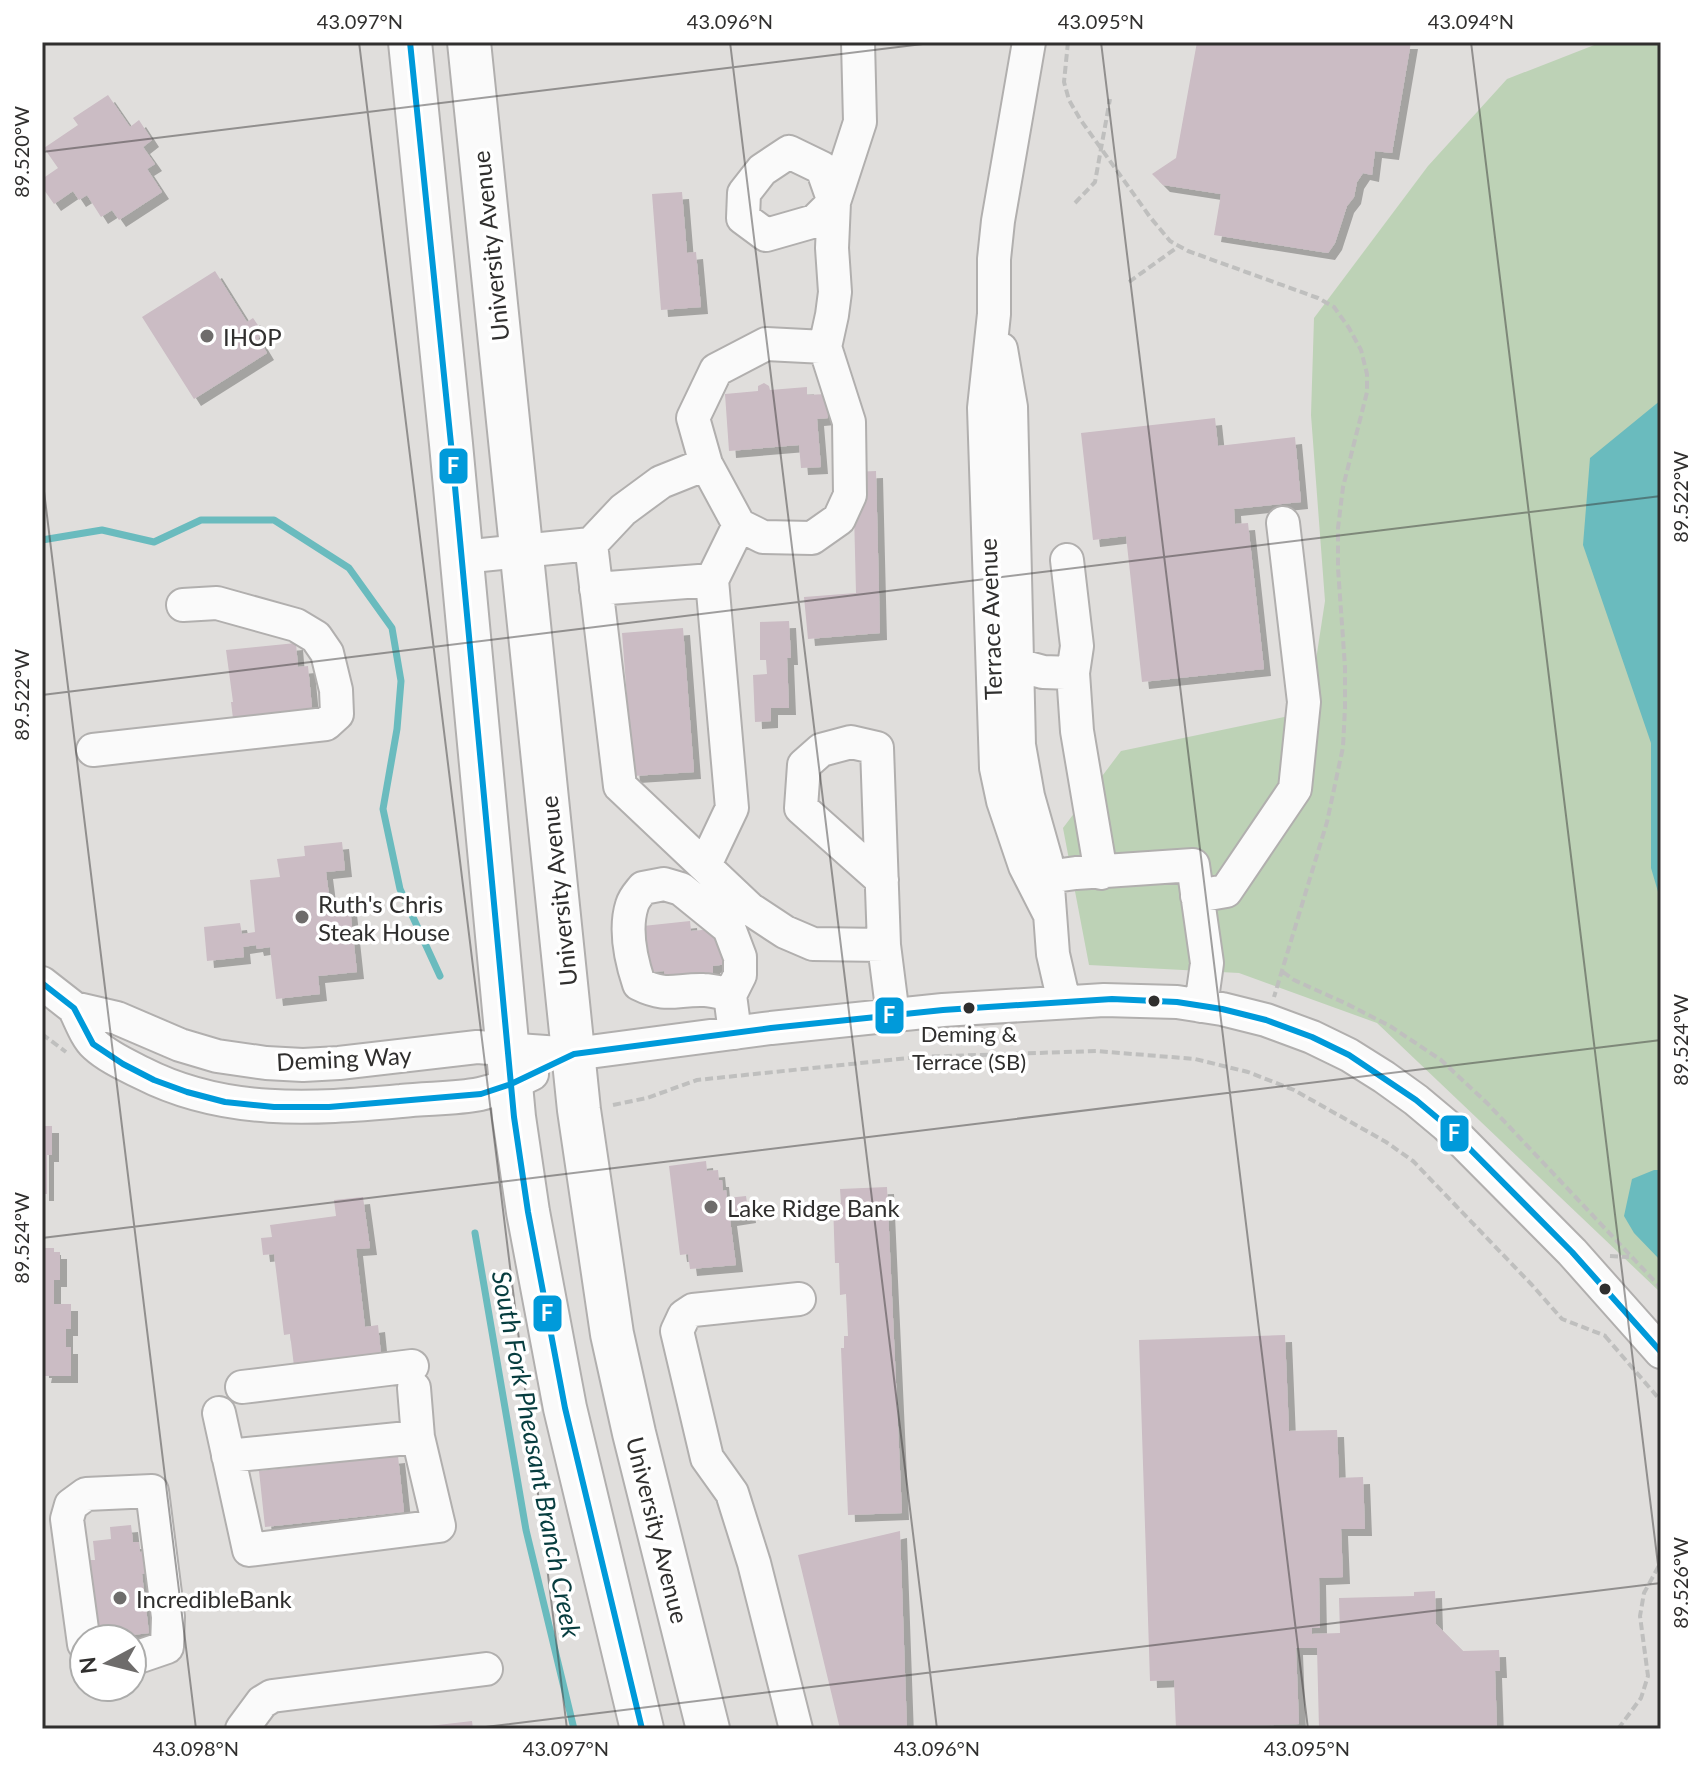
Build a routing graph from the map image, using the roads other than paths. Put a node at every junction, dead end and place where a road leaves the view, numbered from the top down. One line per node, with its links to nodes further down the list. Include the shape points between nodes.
1 (410, 42): 11 (main road)
2 (469, 42): 10 (main road, University Avenue)
3 (858, 42): 5 (street, via 860,122 834,202 835,292)
4 (1029, 42): 16 (street, Terrace Avenue, via 998,221 984,408)
5 (825, 347): 6 (street, via 766,344 716,370 693,418); 8 (street, via 849,422 850,495 839,519 812,538 763,537)
6 (706, 464): 8 (street); 9 (street, via 661,482 623,510)
7 (1283, 523): 23 (street, via 1304,702 1295,789 1226,891)
8 (739, 525): 13 (street)
9 (591, 544): 10 (street); 14 (street)
10 (522, 550): 11 (street); 33 (main road, University Avenue)
11 (462, 557): 34 (main road)
12 (1067, 560): 17 (street, via 1077,646)
13 (712, 580): 14 (street); 19 (street, via 732,808)
14 (596, 589): 19 (street, via 620,786)
15 (183, 605): 18 (street, via 217,603 296,625 316,637 327,653 337,714 326,724)
16 (1004, 665): 17 (street); 21 (street, Terrace Avenue); 24 (street, Terrace Avenue, via 996,768 1025,866)
17 (1073, 673): 20 (street, via 1077,731)
18 (93, 750)
19 (705, 865): 25 (street, via 750,909 785,932 813,944)
20 (1101, 873): 21 (street); 23 (street, via 1193,865)
21 (1047, 877): 24 (street, Terrace Avenue)
22 (882, 880): 25 (street)
23 (1197, 896): 29 (street, via 1207,963)
24 (1050, 915): 28 (street, Terrace Avenue)
25 (884, 945): 31 (street)
26 (42, 983): 30 (street, Deming Way)
27 (730, 995): 32 (street)
28 (1064, 1002): 29 (street, Deming Way, via 1112,999); 31 (street, Deming Way)
29 (1201, 1006): 36 (street, Deming Way, via 1266,1020 1312,1037 1416,1100 1572,1252)
30 (74, 1008): 34 (street, Deming Way, via 117,1018 217,1056 266,1063 339,1063 477,1047); 34 (street, Deming Way, via 93,1044 123,1064 154,1080 225,1102 329,1107 481,1094)
31 (893, 1016): 32 (street, Deming Way)
32 (735, 1033): 33 (street, Deming Way)
33 (574, 1054): 34 (street, Deming Way); 46 (main road, University Avenue, via 612,1334)
34 (510, 1067): 45 (main road, via 528,1212 565,1408)
35 (799, 1299): 47 (street, via 693,1310 677,1331 707,1458 732,1493)
36 (1661, 1352)
37 (242, 1387): 39 (street, via 413,1377)
38 (219, 1413): 40 (street)
39 (418, 1437): 40 (street); 40 (street, via 439,1526 249,1550)
40 (228, 1456)
41 (81, 1623): 42 (street, via 67,1519 71,1505 86,1494 152,1491 168,1617 167,1647)
42 (148, 1654)
43 (486, 1669): 44 (street, via 272,1696)
44 (242, 1729)
45 (642, 1729)
46 (708, 1729)
47 (796, 1729)

